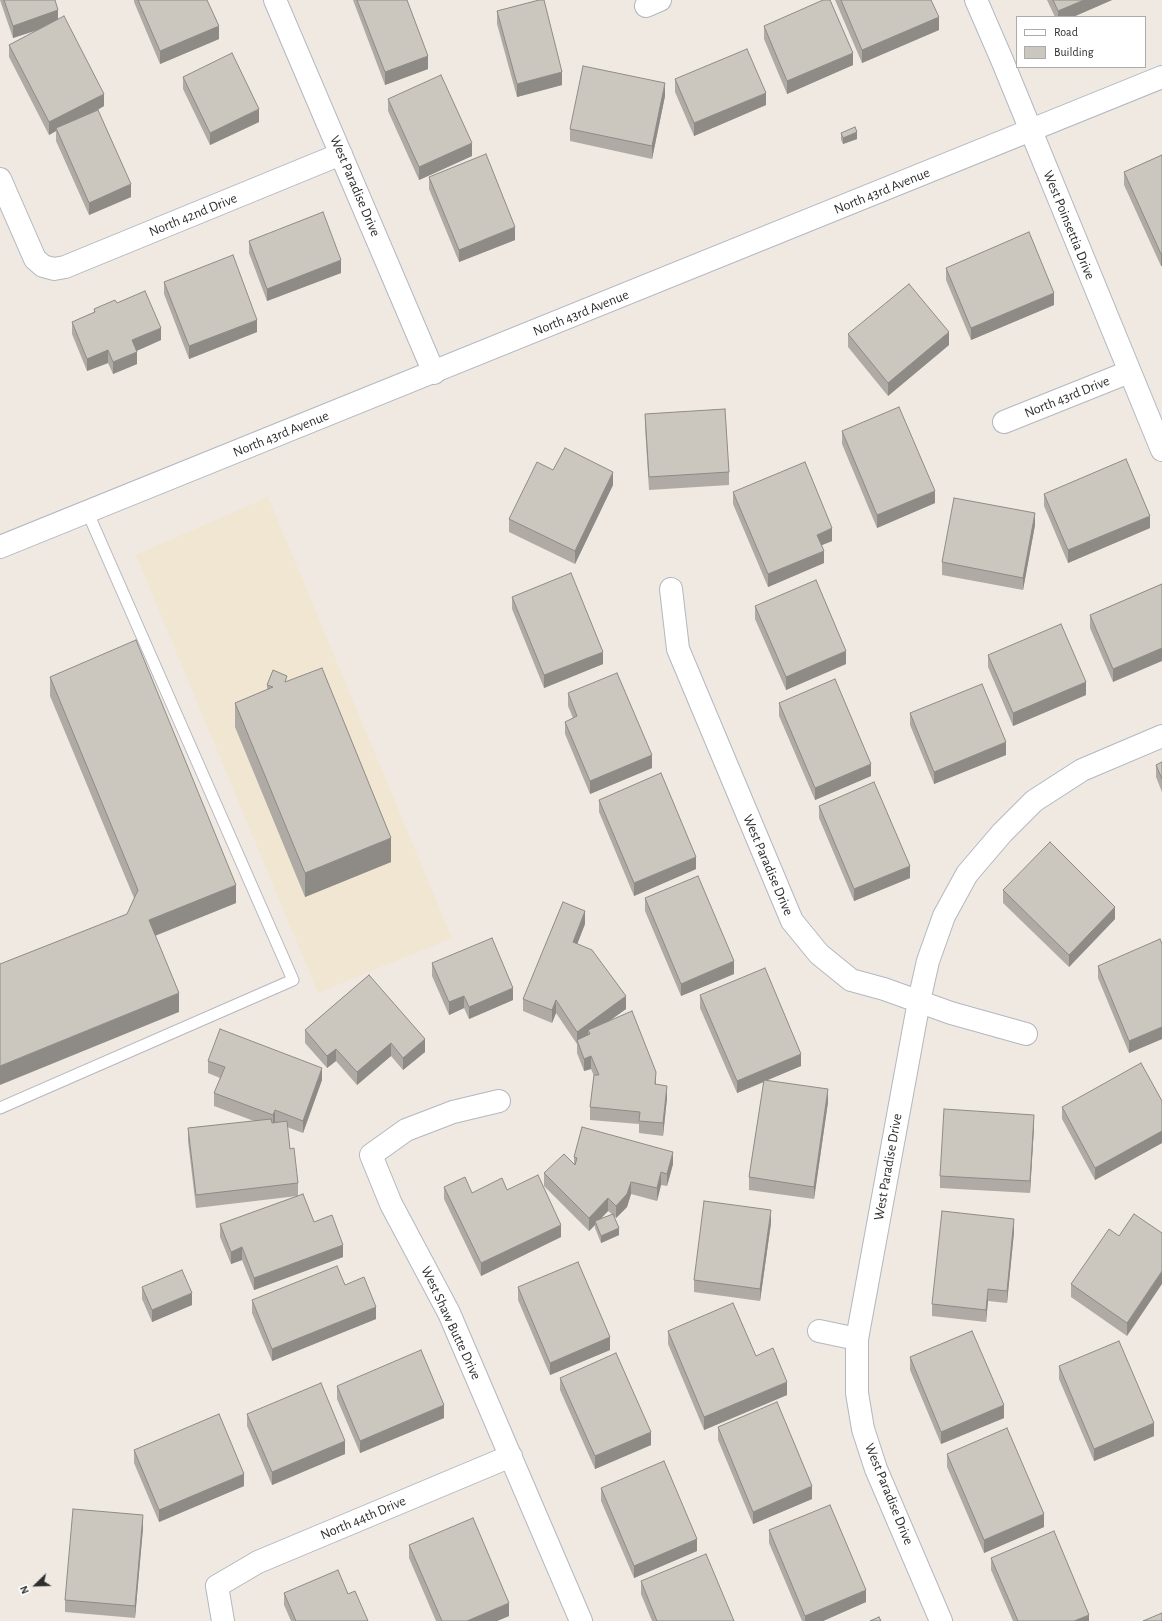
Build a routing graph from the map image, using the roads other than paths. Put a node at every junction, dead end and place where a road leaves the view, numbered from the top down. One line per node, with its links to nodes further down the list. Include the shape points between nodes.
1 (275, 0): 5 (street, West Paradise Drive)
2 (976, 0): 4 (street, West Poinsettia Drive)
3 (1162, 77): 4 (street, North 43rd Avenue)
4 (1031, 131): 7 (street, West Poinsettia Drive); 8 (street, North 43rd Avenue)
5 (341, 154): 6 (street, North 42nd Drive, via 65,267 54,269 43,266 35,259); 8 (street, West Paradise Drive)
6 (0, 179)
7 (1129, 372): 9 (street, North 43rd Drive); 10 (street, West Poinsettia Drive)
8 (434, 373): 11 (street, North 43rd Avenue)
9 (1004, 422)
10 (1162, 450)
11 (87, 511): 12 (street, North 43rd Avenue); 18 (lane, via 293,980)
12 (0, 547)
13 (671, 589): 15 (street, West Paradise Drive, via 678,649 792,921 819,954 851,980)
14 (1162, 736): 15 (street, via 1082,770 1034,801 1002,833 967,874 944,916 928,961)
15 (918, 1001): 16 (street); 20 (street, West Paradise Drive)
16 (1026, 1034)
17 (499, 1101): 21 (street, West Shaw Butte Drive, via 453,1112 406,1130 371,1155 392,1204 449,1313)
18 (0, 1108)
19 (819, 1331): 20 (street)
20 (856, 1339): 24 (street, West Paradise Drive, via 857,1393 863,1429 876,1469)
21 (511, 1456): 22 (street, North 44th Drive, via 258,1562 217,1586); 23 (street, West Shaw Butte Drive)
22 (223, 1621)
23 (581, 1621)
24 (941, 1621)

